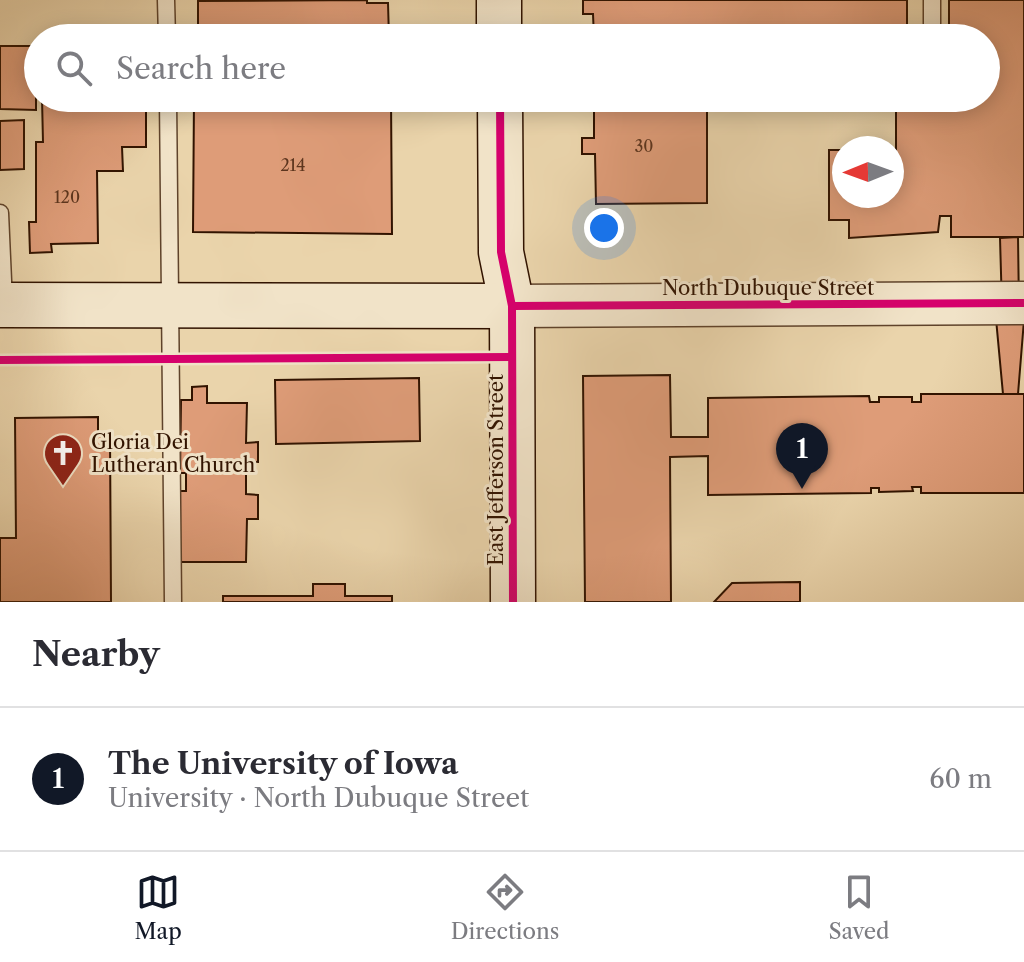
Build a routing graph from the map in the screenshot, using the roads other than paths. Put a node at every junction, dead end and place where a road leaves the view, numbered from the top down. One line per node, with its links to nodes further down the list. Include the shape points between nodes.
1 (166, 0): 4 (lane)
2 (499, 0): 5 (main road)
3 (932, 0): 6 (lane)
4 (167, 24)
5 (499, 24)
6 (932, 24)
7 (168, 112): 12 (lane)
8 (500, 112): 13 (main road, East Jefferson Street, via 501,252)
9 (0, 213): 11 (lane)
10 (1024, 303): 13 (street, North Dubuque Street)
11 (2, 305): 12 (main road, North Dubuque Street)
12 (170, 306): 13 (main road, North Dubuque Street); 14 (lane)
13 (512, 306): 15 (main road, East Jefferson Street)
14 (173, 602)
15 (513, 602)

